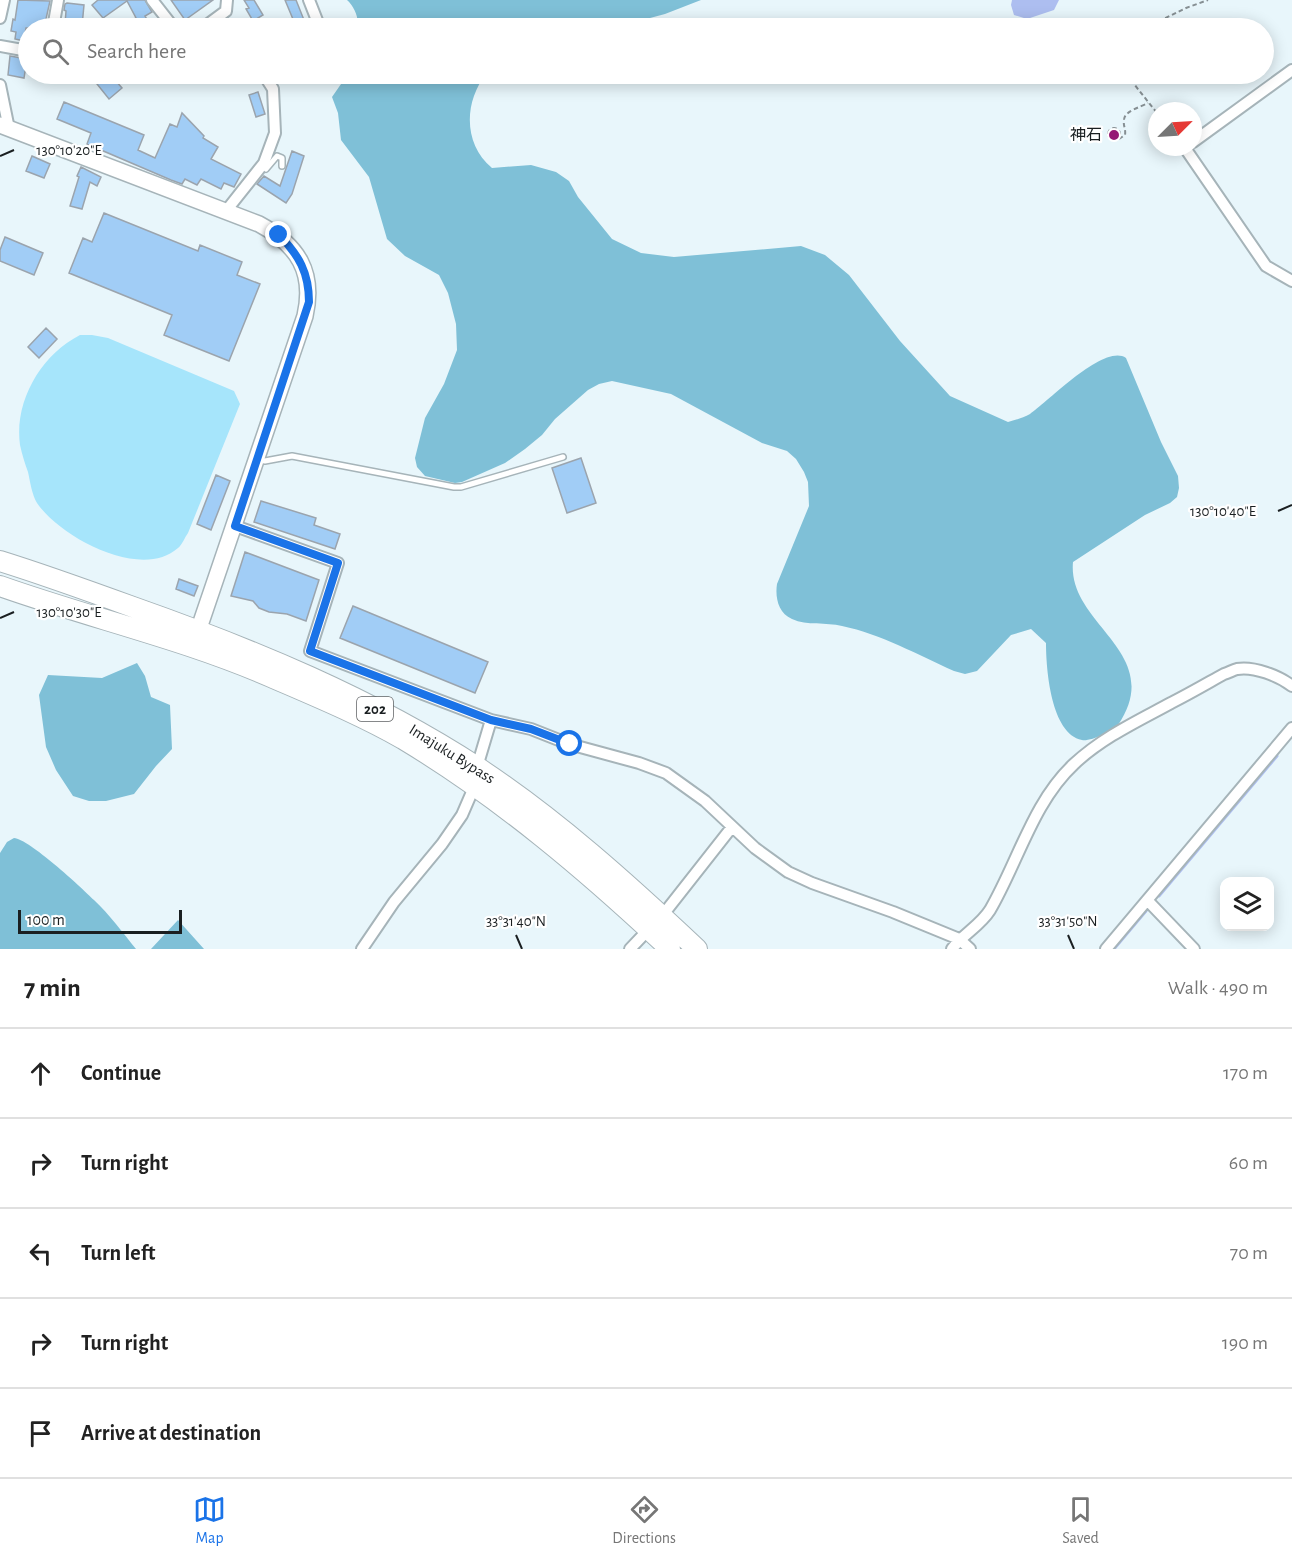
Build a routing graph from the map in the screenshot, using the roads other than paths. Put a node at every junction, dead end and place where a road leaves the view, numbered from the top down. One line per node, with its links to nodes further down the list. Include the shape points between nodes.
1 (4, 0): 6 (street)
2 (58, 0): 7 (street)
3 (152, 0): 8 (street)
4 (227, 0): 9 (street, via 226,11)
5 (309, 0): 10 (street)
6 (0, 18)
7 (55, 18)
8 (166, 18)
9 (217, 18)
10 (316, 18)
11 (0, 46): 12 (street)
12 (18, 49)
13 (1292, 70): 14 (street)
14 (1274, 83)
15 (270, 84): 21 (street, via 275,133)
16 (1273, 84): 19 (street)
17 (0, 85): 18 (street)
18 (4, 127): 23 (street)
19 (1202, 135)
20 (1190, 156): 24 (street, via 1266,266)
21 (261, 165): 22 (lane, via 266,169 277,156 282,158); 23 (street)
22 (282, 166)
23 (226, 211): 26 (street, via 279,235 301,261 309,288 305,316)
24 (1292, 281)
25 (563, 457): 26 (lane, via 461,487 292,456)
26 (257, 460): 27 (street)
27 (235, 526): 30 (street); 32 (street, via 338,563 310,651)
28 (0, 561): 30 (highway, Imajuku Bypass / 202)
29 (0, 586): 30 (highway, Imajuku Bypass / 202)
30 (195, 639): 34 (highway, Imajuku Bypass / 202, via 325,684 367,704)
31 (1292, 686): 38 (street, via 1261,671 1239,669 1135,722 1092,750 1055,785 988,912)
32 (491, 720): 34 (street); 35 (street, via 666,773 705,801)
33 (1292, 728): 36 (street)
34 (476, 776): 37 (highway, Imajuku Bypass / 202, via 554,824); 39 (street, via 462,815)
35 (732, 827): 37 (street); 38 (street, via 788,872)
36 (1148, 901): 45 (street); 46 (street)
37 (655, 923): 40 (street); 41 (highway, Imajuku Bypass / 202); 42 (highway, Imajuku Bypass / 202)
38 (959, 939): 43 (street); 44 (street)
39 (362, 949)
40 (630, 949)
41 (670, 949)
42 (697, 949)
43 (952, 949)
44 (970, 949)
45 (1106, 949)
46 (1194, 949)

